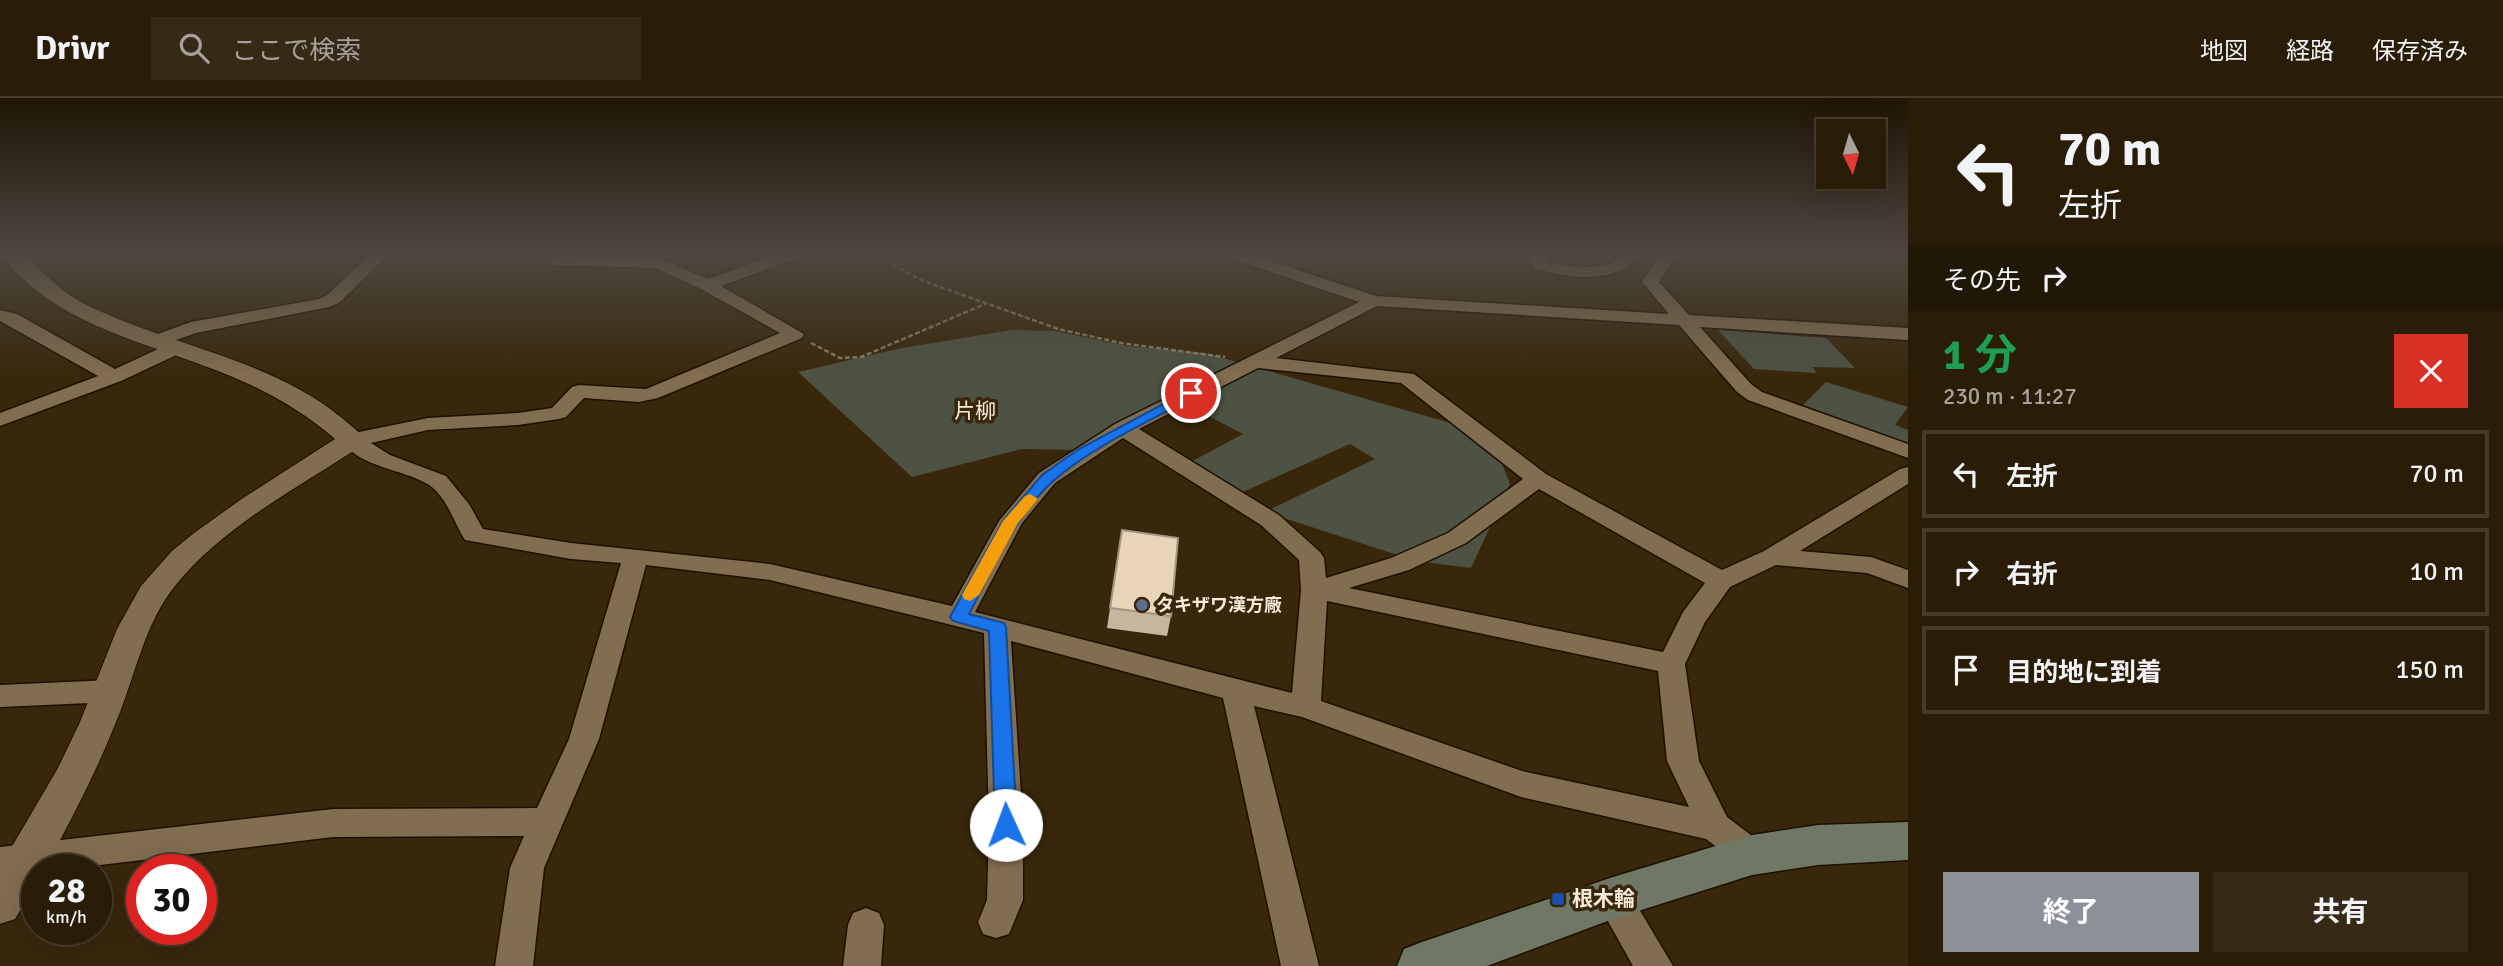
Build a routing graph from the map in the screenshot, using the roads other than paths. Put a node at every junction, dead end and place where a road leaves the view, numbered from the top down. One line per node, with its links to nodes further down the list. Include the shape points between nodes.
1 (59, 295): 10 (street, via 75,308)
2 (338, 295): 10 (street, via 323,303 191,328)
3 (724, 295): 15 (street, via 795,334 651,394 579,391 559,413 428,425)
4 (1355, 295): 6 (street)
5 (1661, 295): 8 (street)
6 (1374, 301): 8 (street); 11 (street)
7 (0, 315): 12 (street)
8 (1685, 321): 9 (street); 16 (street, via 1755,396)
9 (1908, 334)
10 (169, 343): 12 (street); 15 (street, via 292,397)
11 (1256, 362): 14 (street); 18 (street, via 1408,378)
12 (114, 377): 13 (street)
13 (0, 420)
14 (1123, 429): 23 (street, via 1270,520 1311,558); 24 (street, via 1047,478 1011,521)
15 (352, 440): 19 (street, via 382,460 438,481 461,509 474,535); 27 (street, via 228,522 178,563 145,605)
16 (1908, 451)
17 (1908, 474): 20 (street)
18 (1538, 479): 22 (street); 23 (street, via 1457,538 1400,564)
19 (636, 556): 24 (street, via 771,572); 31 (street, via 583,740)
20 (1773, 557): 21 (street, via 1871,565); 22 (street)
21 (1908, 580)
22 (1721, 581): 26 (street, via 1693,619)
23 (1314, 590): 26 (street); 30 (street)
24 (959, 617): 25 (street)
25 (997, 627): 28 (street); 38 (street, via 1006,837 1005,900)
26 (1671, 664): 32 (street, via 1683,761)
27 (112, 691): 29 (street); 35 (street, via 81,761)
28 (1236, 691): 30 (street); 42 (street)
29 (0, 695)
30 (1306, 707): 32 (street, via 1521,784)
31 (547, 822): 35 (street, via 333,823); 40 (street, via 527,868)
32 (1715, 827): 34 (street)
33 (1908, 841): 34 (main road, via 1818,845)
34 (1752, 855): 36 (main road)
35 (15, 860): 37 (street)
36 (1613, 898): 43 (main road); 44 (street)
37 (0, 905)
38 (996, 922)
39 (866, 925): 41 (street)
40 (514, 966)
41 (862, 966)
42 (1300, 966)
43 (1422, 966)
44 (1654, 966)

